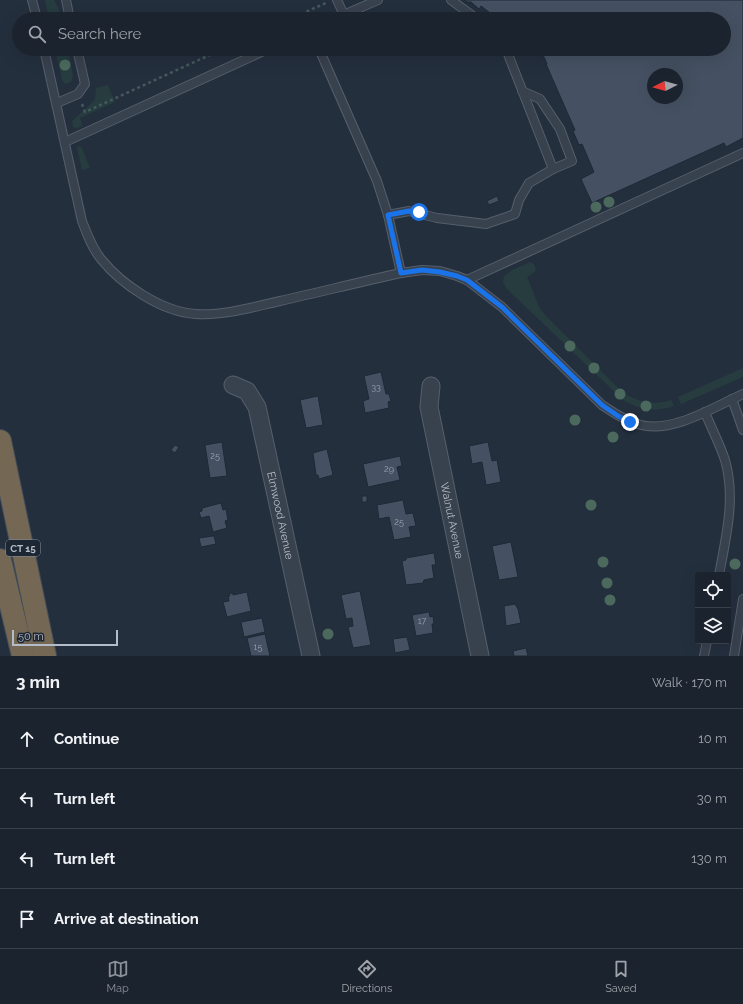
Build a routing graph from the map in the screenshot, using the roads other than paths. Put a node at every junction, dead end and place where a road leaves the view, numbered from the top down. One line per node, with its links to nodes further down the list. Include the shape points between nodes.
1 (32, 0): 6 (lane)
2 (66, 0): 7 (lane)
3 (378, 0): 9 (lane)
4 (451, 0): 10 (lane)
5 (334, 1): 8 (lane)
6 (35, 12)
7 (69, 12)
8 (342, 12)
9 (351, 12)
10 (467, 12)
11 (46, 56): 17 (lane)
12 (79, 56): 17 (lane, via 85,84 78,94)
13 (253, 56): 18 (lane)
14 (322, 56): 21 (lane, via 377,181)
15 (509, 56): 16 (lane)
16 (522, 91): 20 (lane); 20 (lane, via 540,99 560,129 572,161)
17 (57, 103): 18 (lane)
18 (65, 142): 22 (lane, via 82,221 90,242 117,276 166,307 197,314 238,310)
19 (743, 153): 23 (lane)
20 (553, 169): 21 (lane, via 529,183 519,200 515,214 486,224 438,218 409,211)
21 (388, 215): 22 (lane)
22 (401, 273): 23 (lane, via 422,270)
23 (467, 280): 28 (lane, via 502,307 602,405 618,416 653,427 680,422)
24 (233, 385): 37 (street, Elmwood Avenue, via 247,392 257,407)
25 (431, 386): 38 (street, Walnut Avenue, via 429,407)
26 (743, 394): 27 (lane)
27 (732, 399): 28 (lane); 29 (lane)
28 (705, 412): 32 (lane, via 729,477 728,524)
29 (743, 430)
30 (0, 441): 36 (highway, CT 15)
31 (0, 560): 35 (highway, CT 15)
32 (720, 572)
33 (743, 599): 40 (lane)
34 (706, 644): 39 (lane)
35 (23, 656)
36 (45, 656)
37 (311, 656)
38 (480, 656)
39 (704, 656)
40 (734, 656)

